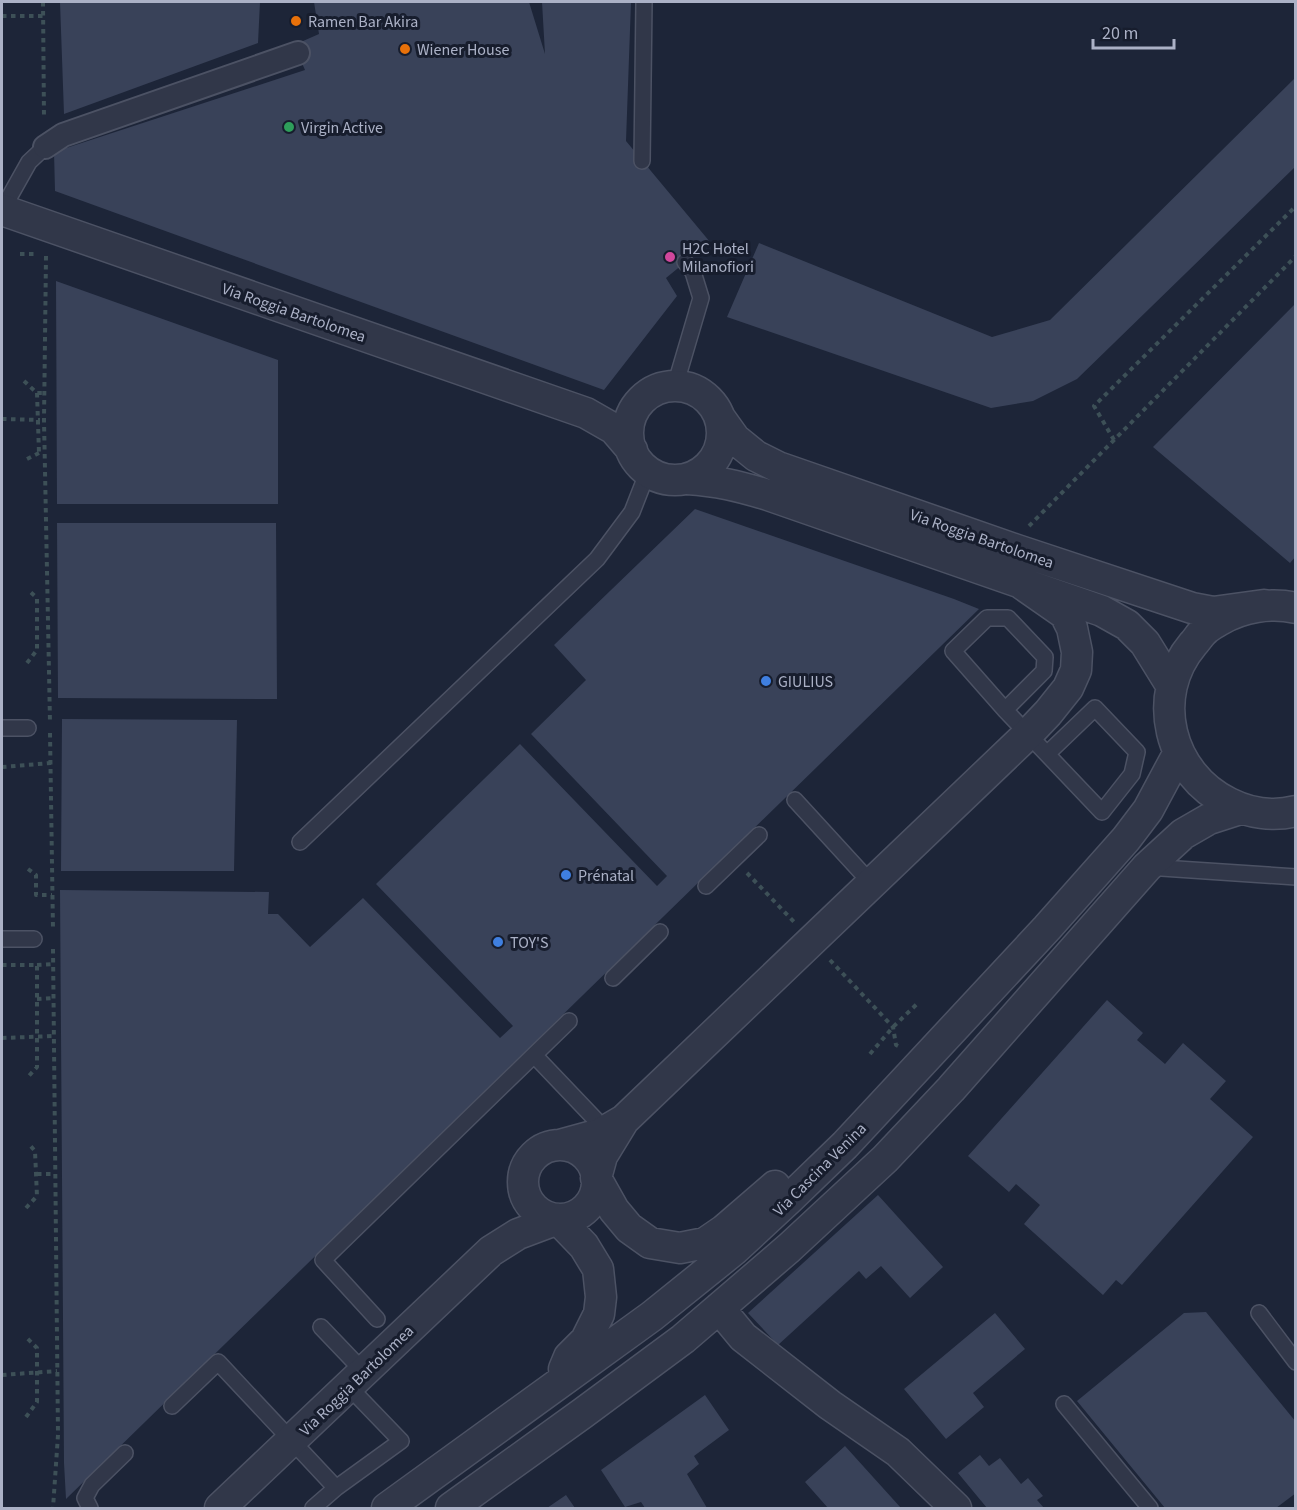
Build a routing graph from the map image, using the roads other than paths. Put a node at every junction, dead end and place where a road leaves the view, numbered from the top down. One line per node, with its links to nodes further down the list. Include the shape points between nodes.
1 (644, 2): 4 (lane)
2 (298, 53): 3 (street, via 63,135)
3 (45, 147): 5 (lane, via 29,162)
4 (642, 160)
5 (2, 210): 9 (street, Via Roggia Bartolomea)
6 (685, 262): 7 (lane, via 693,272 701,298)
7 (675, 386): 8 (street, Via Roggia Bartolomea, via 661,388); 10 (street, Via Roggia Bartolomea, via 702,395)
8 (638, 405): 9 (street, Via Roggia Bartolomea, via 619,411); 11 (street, via 628,435)
9 (586, 413): 11 (street, Via Roggia Bartolomea, via 614,429)
10 (720, 417): 12 (street, via 720,448 712,462); 14 (street, Via Roggia Bartolomea, via 735,439 778,467 1017,550 1192,608 1213,612)
11 (640, 460): 12 (street, Via Roggia Bartolomea, via 660,477); 25 (lane, via 632,512 597,559)
12 (687, 479): 13 (street, Via Roggia Bartolomea, via 734,484)
13 (1022, 584): 15 (street, Via Roggia Bartolomea, via 1102,611 1127,625 1145,643); 19 (street, via 1065,614 1077,652 1076,670 1068,688 1048,713)
14 (1287, 606): 15 (street, via 1233,613 1205,630 1184,655)
15 (1171, 685): 20 (street, via 1169,720)
16 (1005, 710): 16 (lane, via 953,651 987,618 1008,618 1046,657 1044,671); 19 (lane)
17 (2, 728): 18 (lane)
18 (28, 728)
19 (1038, 744): 19 (lane, via 1102,812 1132,774 1137,752 1095,708); 28 (street)
20 (1178, 754): 22 (street, via 1194,778 1215,796); 36 (street, Via Cascina Venina, via 1148,810 1126,839)
21 (795, 800): 28 (lane)
22 (1240, 809): 23 (street, via 1260,814); 26 (street, via 1209,819 1183,834)
23 (1296, 811)
24 (759, 836): 29 (lane)
25 (300, 842)
26 (1147, 867): 27 (lane); 43 (street, via 885,1159)
27 (1296, 877)
28 (871, 883): 37 (street)
29 (706, 886)
30 (660, 932): 33 (lane)
31 (2, 939): 32 (lane)
32 (34, 939)
33 (613, 978)
34 (569, 1021): 35 (lane)
35 (534, 1055): 37 (lane, via 595,1119); 45 (lane, via 323,1260)
36 (877, 1111): 39 (street, via 797,1166 724,1230 705,1242 680,1248 650,1243 628,1228); 49 (street, Via Cascina Venina, via 734,1250)
37 (612, 1127): 38 (street); 39 (street)
38 (560, 1145): 39 (street, via 584,1154 593,1165); 40 (street, via 546,1147 534,1155)
39 (596, 1178): 41 (street, via 591,1202 571,1217)
40 (522, 1180): 41 (street, via 528,1202 547,1217); 42 (street, Via Roggia Bartolomea, via 509,1220)
41 (558, 1219): 42 (street, Via Roggia Bartolomea, via 518,1234); 49 (street, via 585,1246 598,1269 601,1297 586,1340 569,1357)
42 (491, 1251): 48 (street, Via Roggia Bartolomea)
43 (719, 1308): 59 (street, via 674,1346); 60 (street, via 743,1337 898,1452)
44 (1259, 1313): 47 (lane)
45 (377, 1319)
46 (321, 1327): 48 (lane)
47 (1296, 1362)
48 (356, 1379): 52 (street, Via Roggia Bartolomea); 54 (lane, via 401,1441)
49 (559, 1383): 58 (street, Via Cascina Venina)
50 (1064, 1404): 61 (lane)
51 (172, 1406): 52 (lane, via 218,1362)
52 (292, 1441): 54 (lane); 56 (street, Via Roggia Bartolomea)
53 (125, 1453): 55 (lane, via 92,1485 85,1498)
54 (336, 1488): 57 (lane)
55 (90, 1509)
56 (220, 1509)
57 (313, 1509)
58 (387, 1509)
59 (451, 1509)
60 (956, 1509)
61 (1150, 1509)

